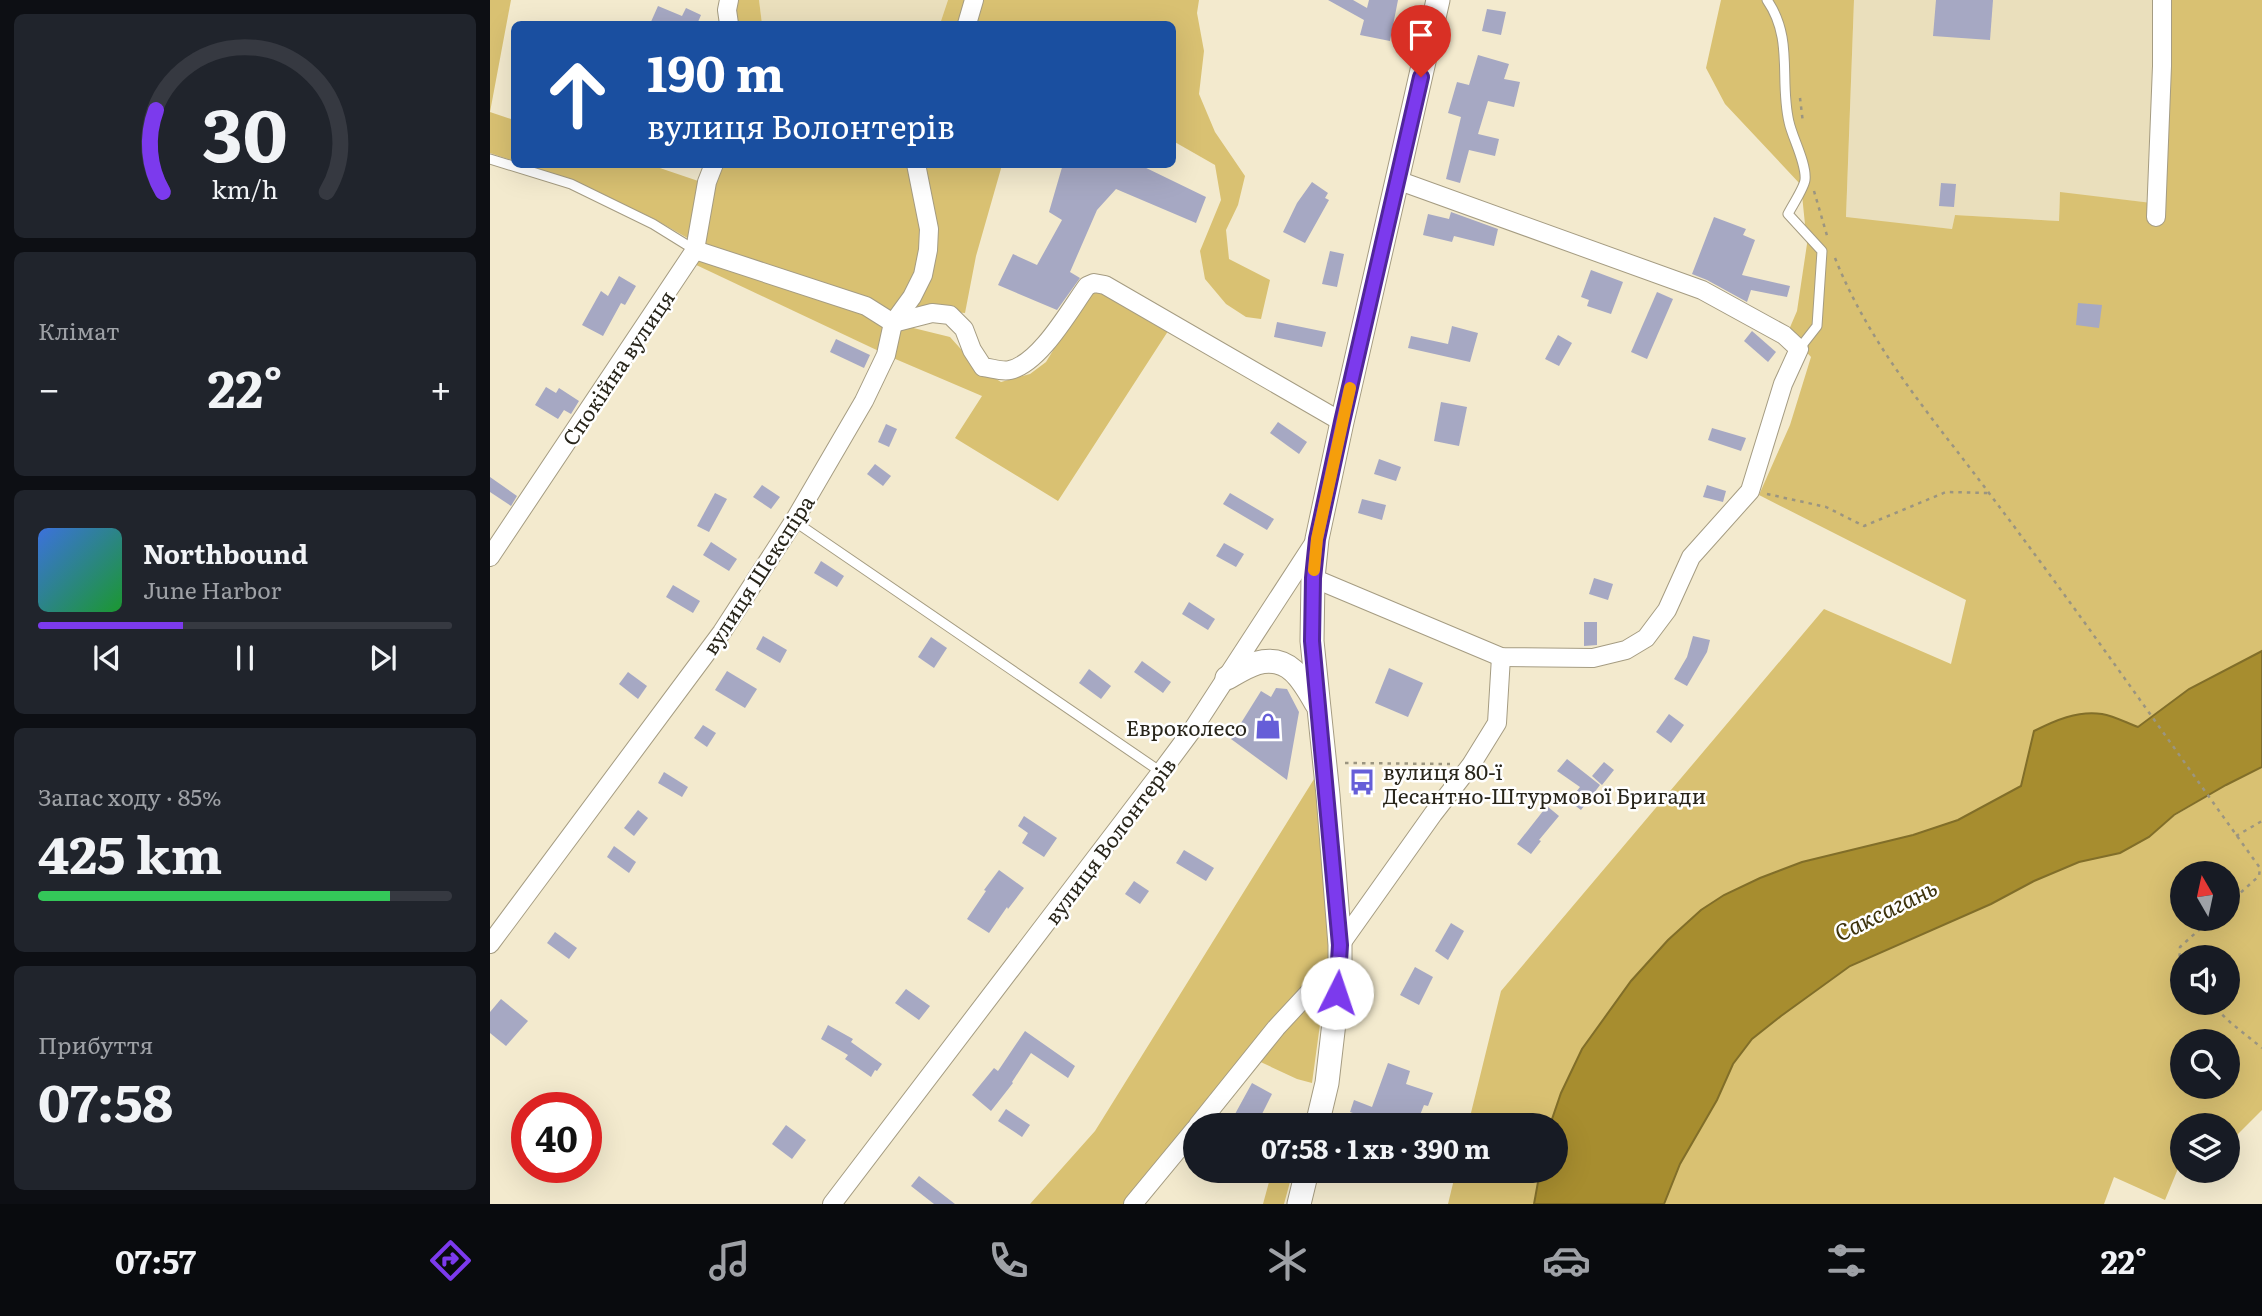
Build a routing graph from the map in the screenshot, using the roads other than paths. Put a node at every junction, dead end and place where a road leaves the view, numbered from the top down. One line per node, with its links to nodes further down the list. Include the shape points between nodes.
1 (729, 0): 6 (street)
2 (974, 0): 7 (street)
3 (1438, 0): 13 (street, вулиця Волонтерів)
4 (1767, 0): 17 (lane, via 1785,50 1788,121 1805,180 1788,214 1822,251 1817,326)
5 (2162, 0): 14 (street)
6 (729, 21)
7 (968, 21)
8 (490, 159): 9 (lane)
9 (511, 165)
10 (519, 168): 15 (lane, via 571,184)
11 (712, 168): 15 (street, Спокійна вулиця)
12 (917, 168): 16 (street, вулиця Шекспіра, via 927,210 928,250 923,275)
13 (1397, 180): 17 (street, via 1702,290 1784,335); 18 (street, вулиця Волонтерів)
14 (2156, 217)
15 (695, 250): 16 (street, via 866,306); 21 (street, Спокійна вулиця)
16 (893, 323): 18 (street, via 932,313 950,315 964,329 983,367 1007,371 1022,366 1039,351 1087,286 1105,285); 19 (street, вулиця Шекспіра, via 886,355 864,401)
17 (1799, 349): 23 (street, via 1783,384 1750,491 1691,557 1667,610 1646,638 1626,650 1593,658)
18 (1342, 422): 20 (street, вулиця Волонтерів)
19 (794, 522): 26 (lane); 27 (street, вулиця Шекспіра, via 722,632)
20 (1317, 539): 22 (street); 24 (street, вулиця Волонтерів)
21 (490, 557)
22 (1313, 578): 23 (street); 25 (street, via 1312,641)
23 (1501, 657): 28 (street, via 1497,723)
24 (1227, 678): 25 (street, via 1259,663 1280,663 1301,677); 26 (street, вулиця Волонтерів)
25 (1320, 709): 28 (street)
26 (1161, 772): 34 (street, вулиця Волонтерів)
27 (490, 944)
28 (1340, 945): 29 (street)
29 (1340, 971): 30 (street, via 1313,988); 31 (street)
30 (1208, 1113)
31 (1320, 1113)
32 (1183, 1144): 35 (street)
33 (1304, 1183): 36 (street)
34 (832, 1204)
35 (1133, 1204)
36 (1299, 1204)

